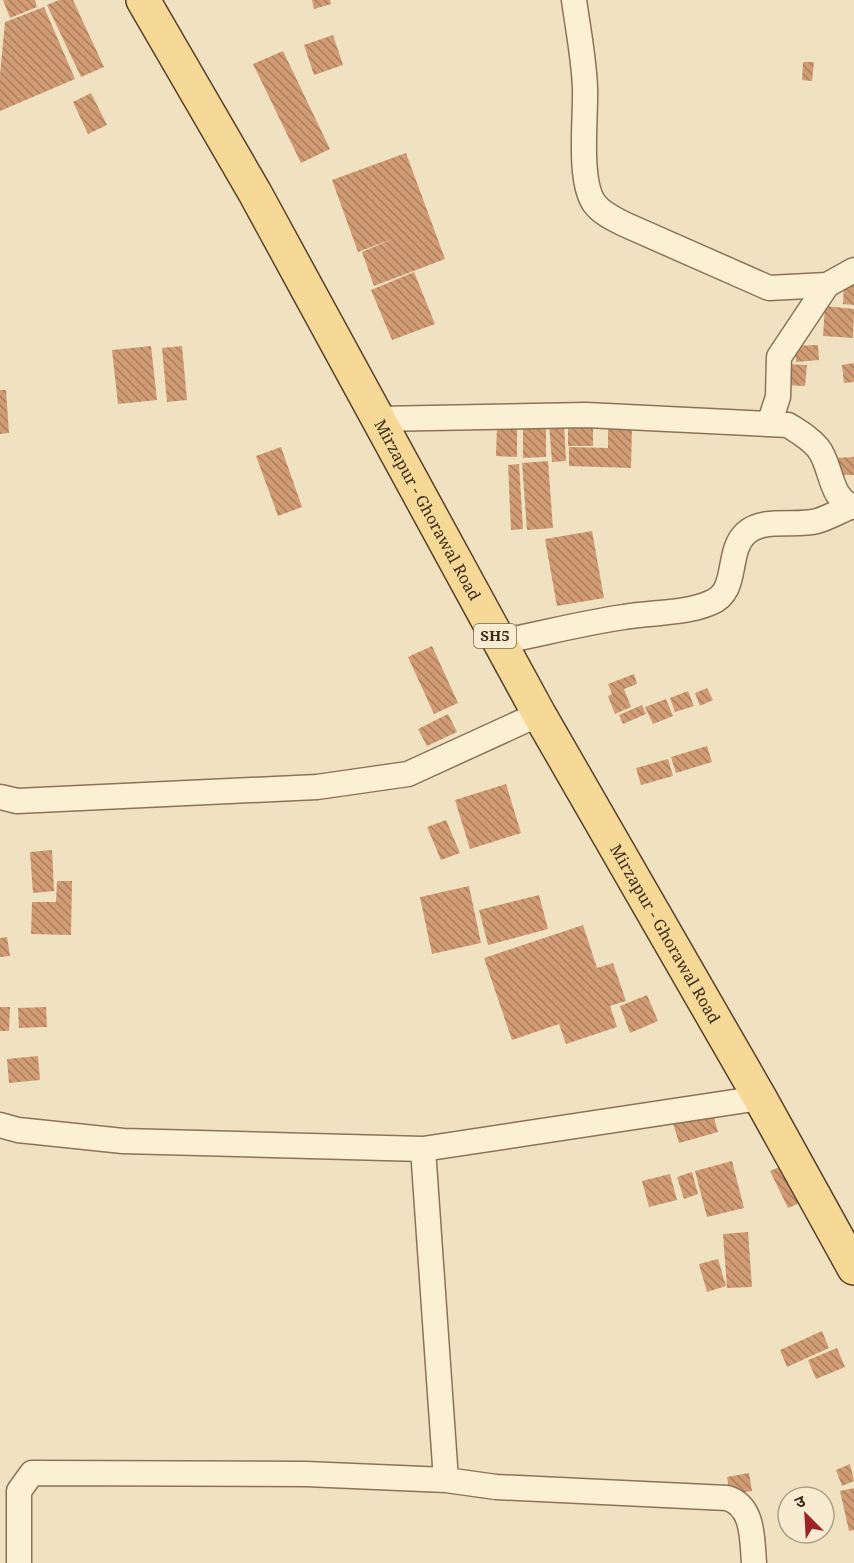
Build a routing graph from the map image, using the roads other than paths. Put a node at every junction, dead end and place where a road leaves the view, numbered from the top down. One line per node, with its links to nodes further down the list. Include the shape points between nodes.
1 (143, 0): 5 (main road, Mirzapur - Ghorawal Road / SH5, via 255,193)
2 (574, 0): 4 (street, via 585,86 585,171 594,204 624,224 769,288)
3 (854, 270): 4 (street)
4 (827, 285): 6 (street, via 779,357 778,397)
5 (378, 419): 6 (street, via 586,416); 8 (main road, Mirzapur - Ghorawal Road / SH5)
6 (769, 424): 7 (street, via 788,425 804,434 819,450 838,496)
7 (852, 507): 8 (street, via 816,521 761,526 748,531 740,539 722,597 711,603)
8 (499, 642): 9 (main road, Mirzapur - Ghorawal Road / SH5)
9 (539, 714): 10 (street, via 408,774 317,787 17,801); 11 (main road, Mirzapur - Ghorawal Road / SH5)
10 (0, 796)
11 (760, 1098): 13 (street); 14 (main road, Mirzapur - Ghorawal Road / SH5)
12 (0, 1125): 13 (street, via 123,1141)
13 (423, 1149): 15 (street)
14 (854, 1268)
15 (446, 1480): 16 (street, via 306,1474 32,1473 19,1491); 17 (street, via 496,1487 727,1498 737,1501 747,1515)
16 (19, 1563)
17 (754, 1563)

